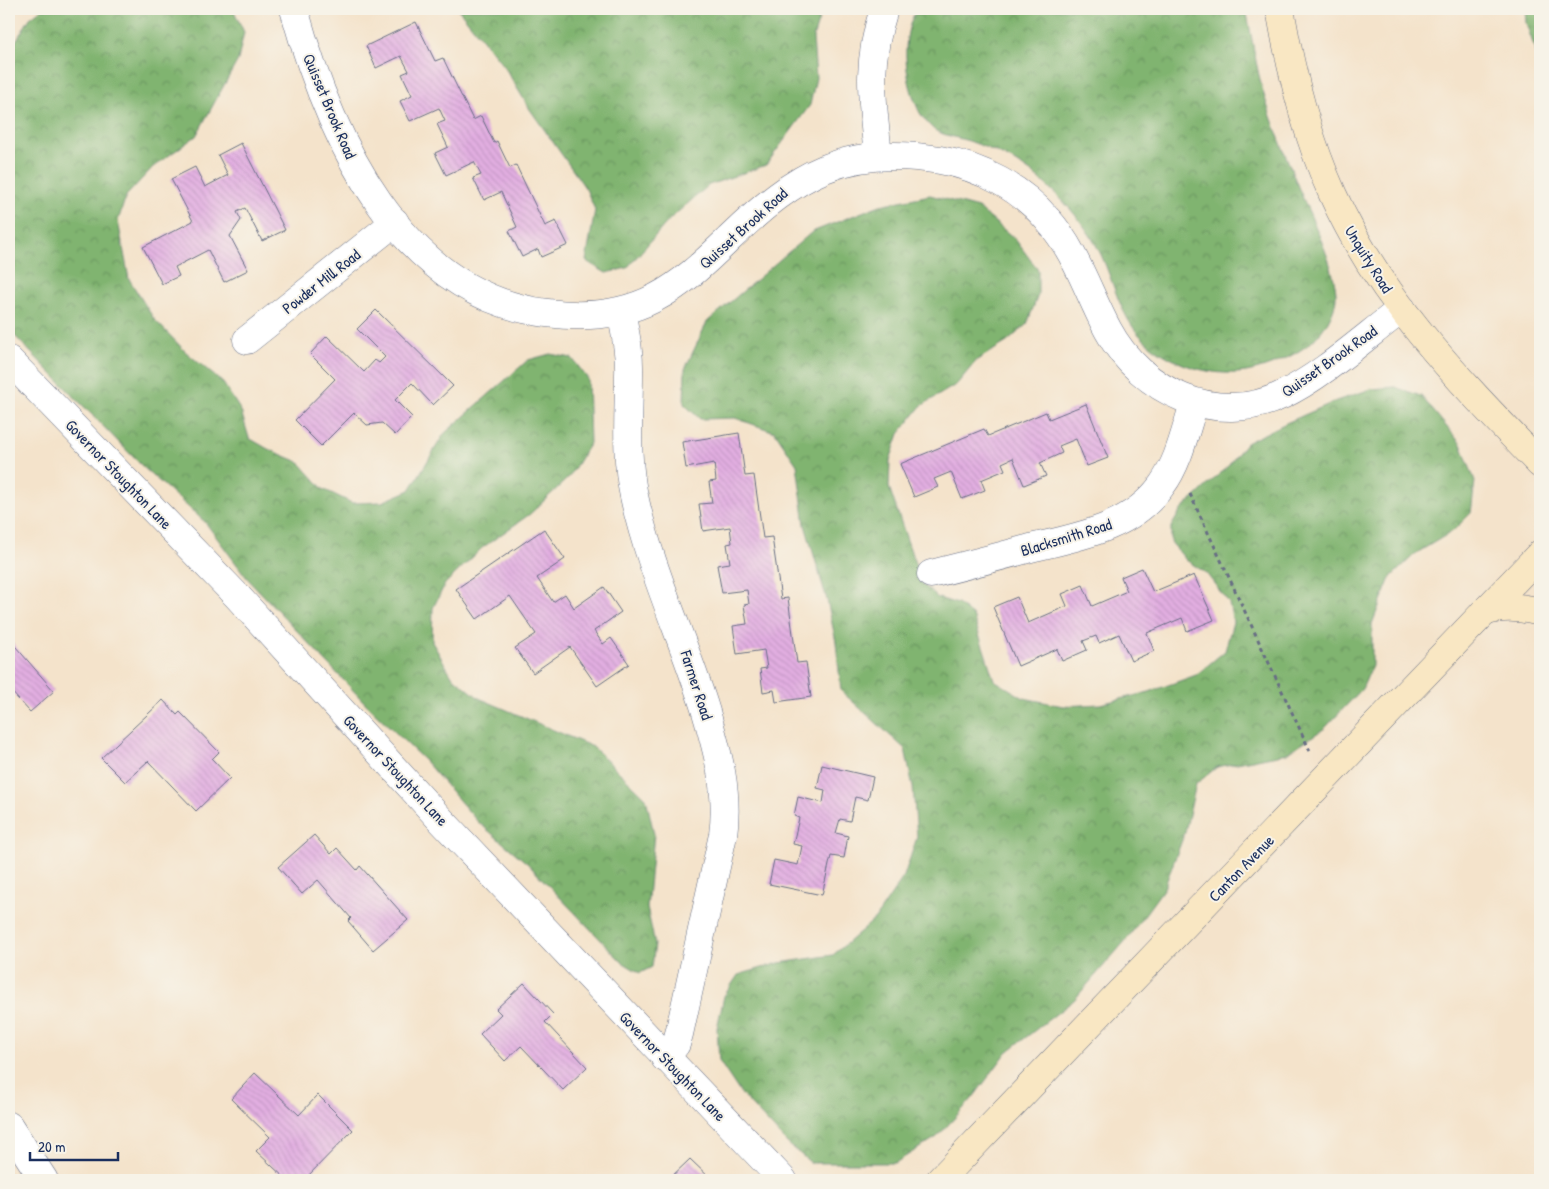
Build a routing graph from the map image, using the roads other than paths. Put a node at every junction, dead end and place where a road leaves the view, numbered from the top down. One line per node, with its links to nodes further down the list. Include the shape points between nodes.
1 (294, 9): 5 (street, Quisset Brook Road, via 336,128 362,176)
2 (884, 9): 4 (street, via 871,75)
3 (1280, 9): 6 (main road, Unquity Road, via 1300,102 1322,168 1359,245)
4 (878, 155): 7 (street, Quisset Brook Road, via 834,165 792,185 773,198 679,283 641,305); 10 (street, Quisset Brook Road, via 922,157 968,167 1021,195 1060,235 1108,330 1123,352 1159,385)
5 (395, 222): 7 (street, Quisset Brook Road, via 448,275 492,300 512,307 558,314); 8 (street, Powder Mill Road)
6 (1402, 309): 10 (street, Quisset Brook Road, via 1309,379 1281,396 1246,407); 11 (main road, Unquity Road, via 1466,386)
7 (621, 311): 16 (street, Farmer Road, via 628,355 628,452 634,496 715,743 726,804 723,835 680,1034)
8 (248, 340)
9 (9, 360): 16 (street, Governor Stoughton Lane, via 238,597 417,794)
10 (1194, 404): 13 (street, Blacksmith Road, via 1170,472 1151,499 1124,519 1108,527)
11 (1540, 464)
12 (1540, 554): 14 (main road, Canton Avenue)
13 (931, 574)
14 (1484, 612): 15 (main road, via 1497,607); 20 (main road, Canton Avenue)
15 (1540, 612)
16 (665, 1058): 19 (street, Governor Stoughton Lane)
17 (9, 1126): 18 (street)
18 (44, 1180)
19 (783, 1180)
20 (940, 1180)

